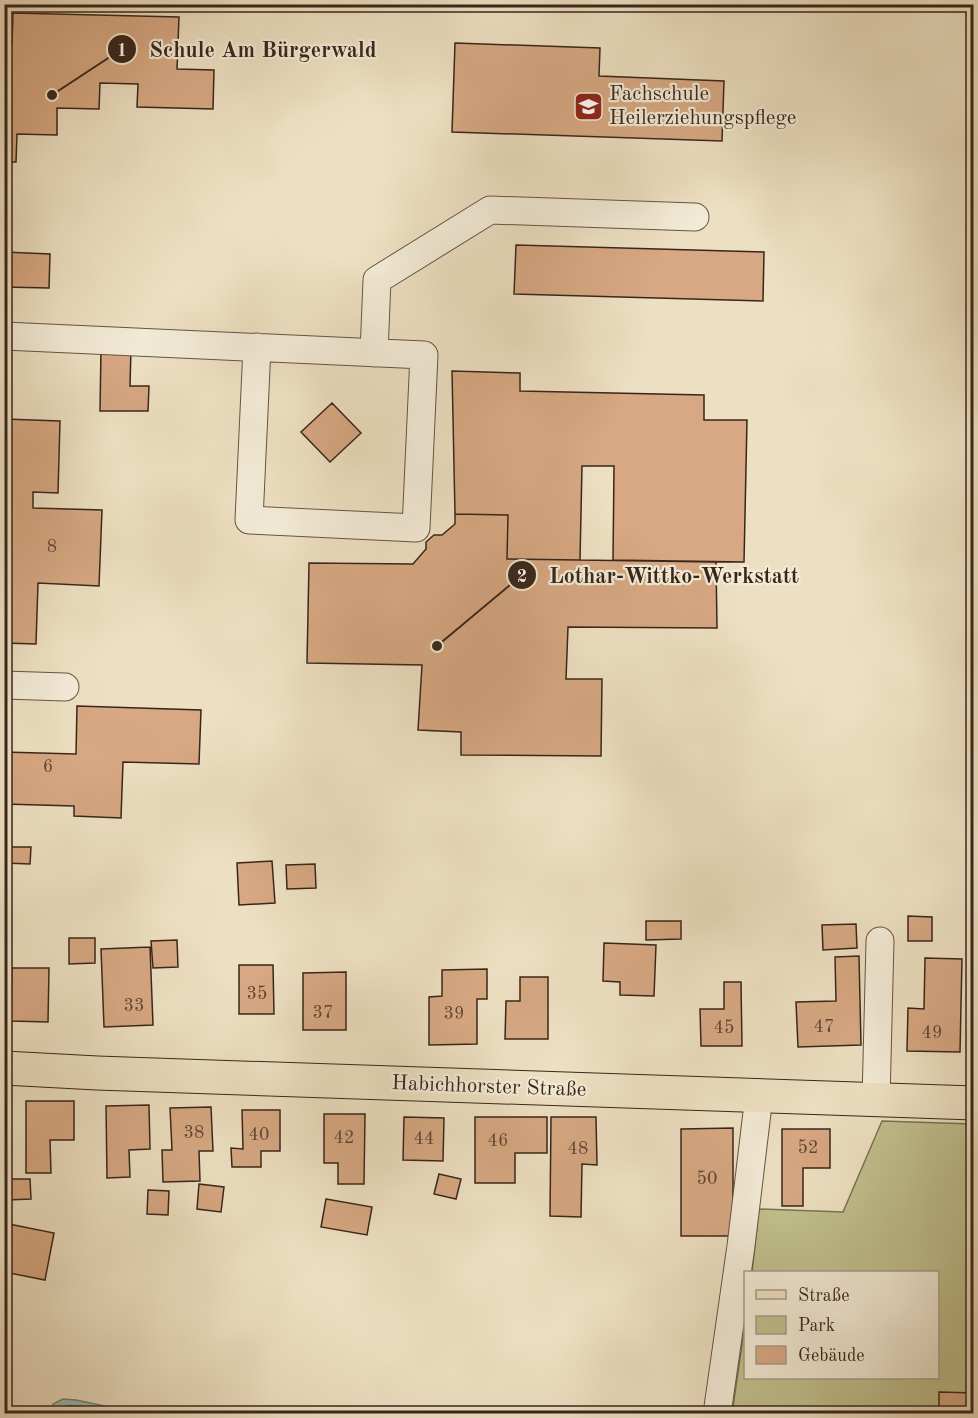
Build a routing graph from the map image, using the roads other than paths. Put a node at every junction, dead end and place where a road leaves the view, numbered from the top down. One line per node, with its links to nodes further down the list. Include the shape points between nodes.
1 (695, 217): 4 (lane, via 490,210 377,280)
2 (4, 336): 3 (lane)
3 (256, 347): 4 (lane); 4 (lane, via 249,520 416,528 424,355)
4 (374, 353)
5 (4, 685): 6 (lane)
6 (66, 687)
7 (880, 940): 10 (lane)
8 (4, 1068): 9 (main road, Habichhorster Straße)
9 (759, 1096): 10 (main road, Habichhorster Straße); 12 (lane)
10 (876, 1100): 11 (main road, Habichhorster Straße)
11 (974, 1103)
12 (717, 1413)

